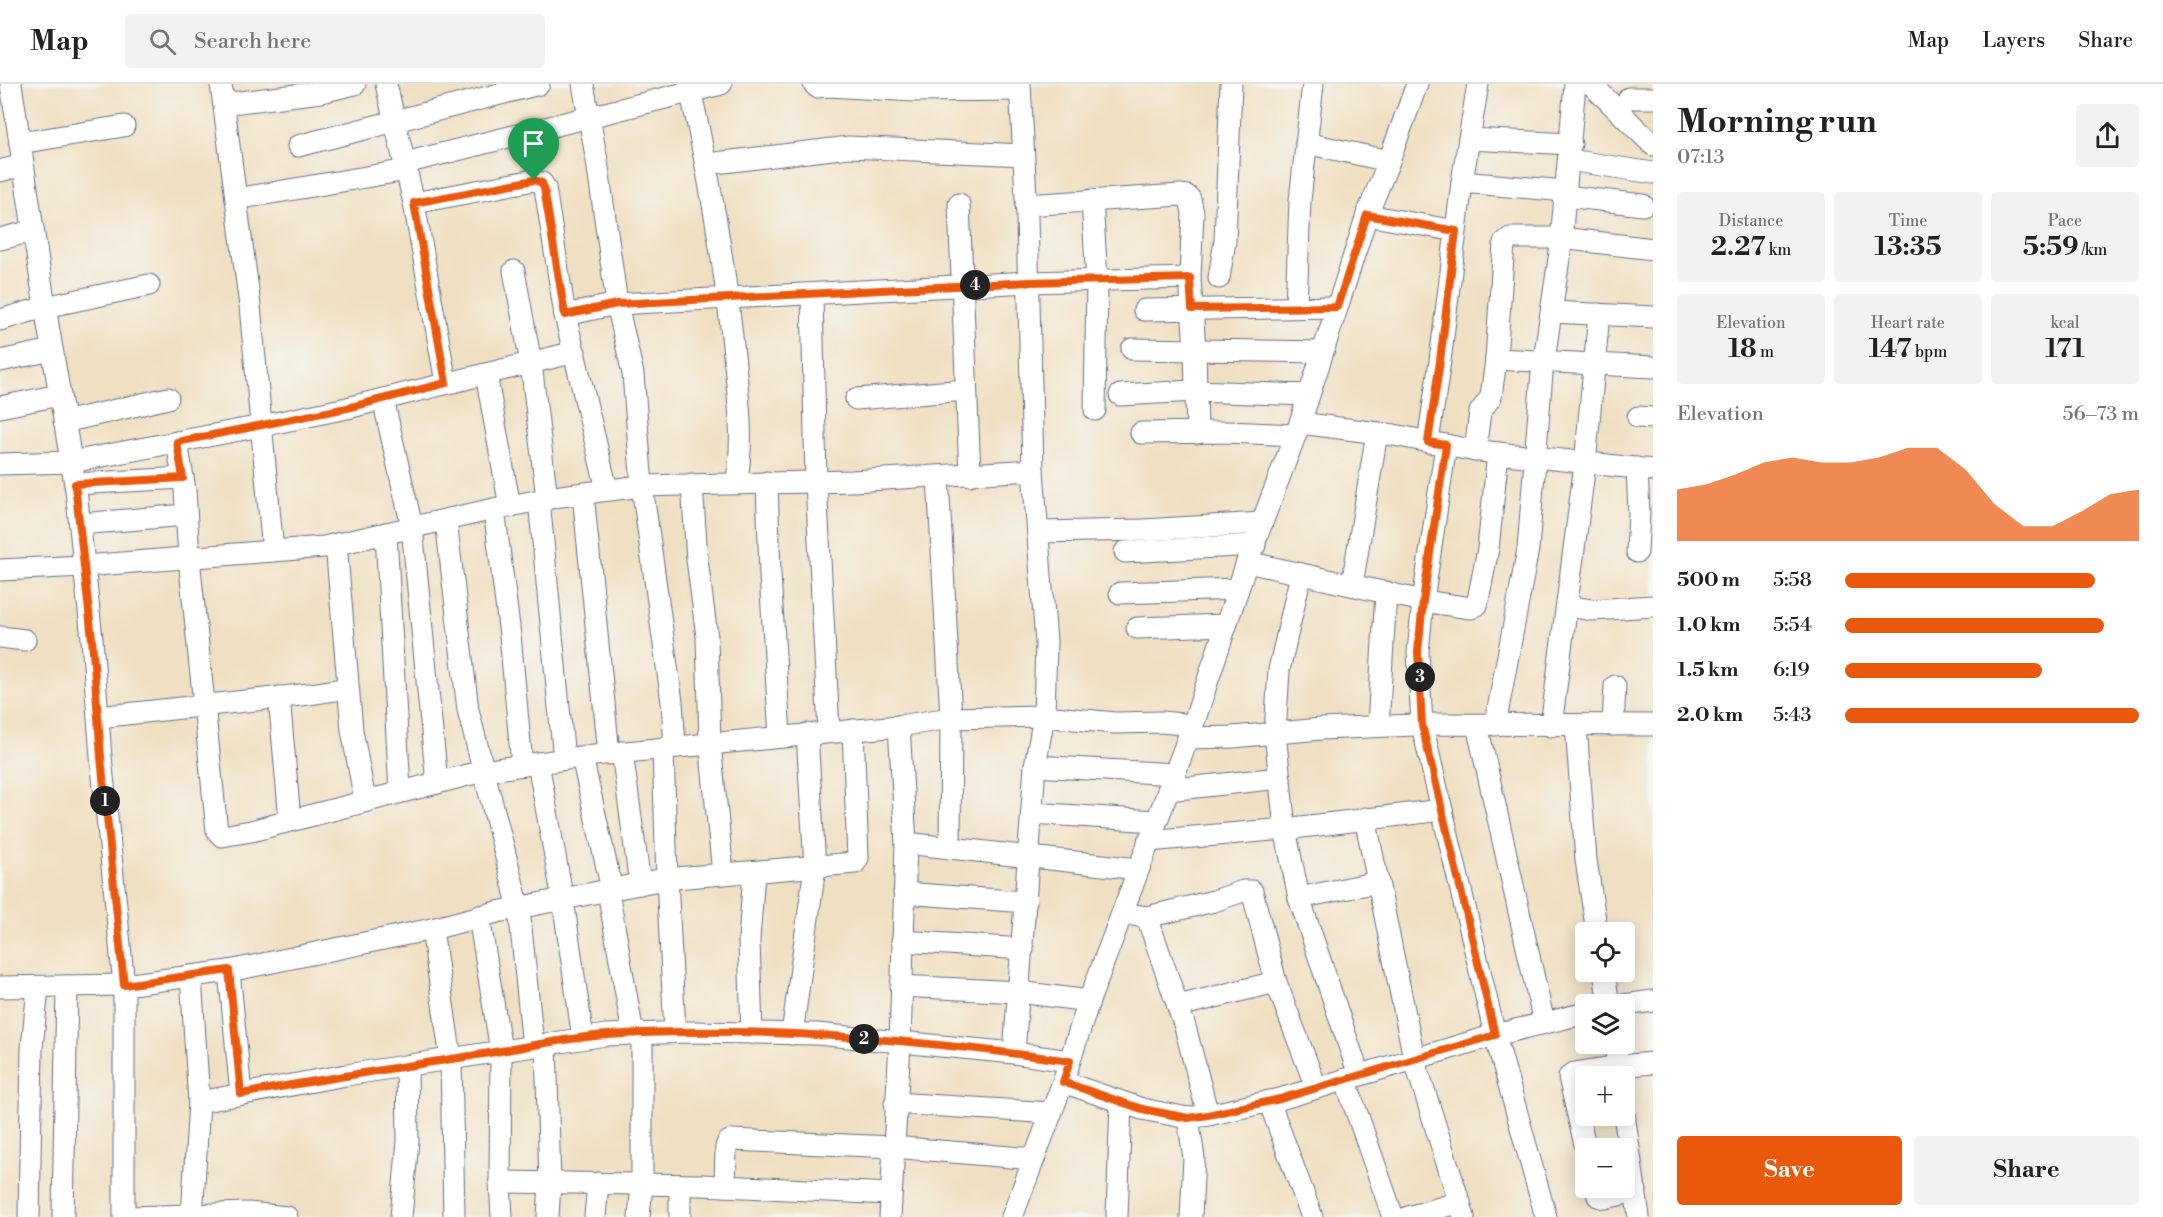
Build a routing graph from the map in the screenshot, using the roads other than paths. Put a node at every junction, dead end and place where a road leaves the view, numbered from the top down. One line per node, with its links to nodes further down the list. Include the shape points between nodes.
1 (11, 84): 23 (street)
2 (355, 84): 16 (street, via 321,92)
3 (386, 84): 20 (street)
4 (539, 84): 20 (street)
5 (583, 84): 19 (street)
6 (722, 84): 15 (street)
7 (814, 84): 14 (street, via 914,91)
8 (1231, 84): 51 (street, via 1225,241)
9 (1313, 84): 24 (street)
10 (1417, 84): 29 (street)
11 (1478, 84): 22 (street)
12 (1575, 84): 27 (street)
13 (1591, 84): 25 (street)
14 (1020, 87): 28 (street)
15 (690, 88): 19 (street); 30 (street)
16 (222, 94): 37 (street)
17 (1629, 98): 18 (street)
18 (1653, 98)
19 (589, 119): 32 (street); 58 (street)
20 (396, 121): 26 (street); 32 (street)
21 (124, 126): 23 (street)
22 (1469, 139): 27 (street); 35 (street)
23 (20, 143): 31 (street)
24 (1306, 143): 29 (street); 60 (street)
25 (1653, 145)
26 (298, 146)
27 (1570, 152): 34 (street); 36 (street)
28 (1023, 155): 30 (street, via 849,147); 41 (street)
29 (1389, 161): 43 (street)
30 (707, 164): 57 (street)
31 (23, 165): 33 (street); 44 (street)
32 (406, 167): 37 (street); 39 (street)
33 (0, 171)
34 (1653, 173)
35 (1462, 182): 36 (street); 45 (street)
36 (1565, 193): 42 (street); 46 (street)
37 (236, 200): 93 (street)
38 (1092, 200): 41 (street); 50 (street, via 1187,196 1192,213); 52 (street)
39 (414, 203): 66 (street, via 534,180 542,183); 81 (street)
40 (959, 204): 55 (street)
41 (1026, 205): 53 (street)
42 (1643, 205)
43 (1367, 215): 45 (street); 61 (street)
44 (33, 231): 47 (street); 59 (street)
45 (1456, 231): 99 (street, via 1440,361)
46 (1561, 238): 48 (street); 64 (street); 74 (street, via 1510,238 1504,243)
47 (0, 239)
48 (1653, 249)
49 (514, 271): 77 (street)
50 (1190, 278): 52 (street); 62 (street)
51 (1219, 278)
52 (1097, 280): 53 (street); 91 (street)
53 (1029, 282): 55 (street); 107 (street)
54 (149, 285): 59 (street)
55 (963, 286): 56 (street); 82 (street)
56 (812, 294): 57 (street); 112 (street)
57 (728, 299): 58 (street); 113 (street, via 741,420)
58 (617, 304): 66 (street); 116 (street, via 633,374)
59 (45, 307): 68 (street); 70 (street)
60 (1296, 307): 61 (street); 62 (street)
61 (1337, 307): 73 (street)
62 (1192, 309): 63 (street); 71 (street)
63 (1144, 310)
64 (1552, 312): 65 (street); 76 (street)
65 (1599, 314): 67 (street); 78 (street)
66 (565, 315): 72 (street)
67 (1653, 317)
68 (0, 320)
69 (1132, 349): 71 (street)
70 (52, 350): 75 (street); 84 (street)
71 (1195, 350): 73 (street); 83 (street)
72 (575, 352): 77 (street); 117 (street)
73 (1322, 352): 86 (street)
74 (1496, 360): 76 (street); 100 (street, via 1491,397 1479,417)
75 (0, 361)
76 (1544, 361): 78 (street); 102 (street)
77 (531, 363): 80 (street); 119 (street)
78 (1594, 364): 79 (street); 105 (street)
79 (1653, 368)
80 (486, 374): 81 (street); 120 (street)
81 (446, 383): 88 (street)
82 (966, 390): 89 (street); 108 (street)
83 (1195, 391): 85 (street); 86 (street); 96 (street)
84 (59, 395): 90 (street); 92 (street)
85 (1120, 395)
86 (1308, 395): 94 (street)
87 (168, 398): 92 (street)
88 (382, 399): 93 (street); 125 (street)
89 (856, 399)
90 (0, 407)
91 (1095, 410)
92 (64, 422): 103 (street)
93 (261, 426): 98 (street); 129 (street)
94 (1297, 429): 96 (street); 97 (street); 123 (street)
95 (1141, 433): 96 (street)
96 (1197, 433)
97 (1377, 433): 99 (street); 137 (street)
98 (177, 442): 103 (street); 110 (street)
99 (1437, 444): 100 (street); 141 (street)
100 (1475, 451): 101 (street)
101 (1498, 453): 102 (street); 141 (street, via 1488,549 1477,605 1471,608)
102 (1535, 456): 105 (street); 156 (street, via 1528,549)
103 (71, 462): 104 (street); 114 (street)
104 (0, 464)
105 (1585, 464): 106 (street); 142 (street)
106 (1645, 469): 131 (street)
107 (1033, 470): 108 (street); 126 (street)
108 (970, 475): 109 (street)
109 (939, 477): 112 (street); 154 (street)
110 (183, 478): 114 (street); 121 (street)
111 (767, 482): 112 (street); 113 (street); 168 (street)
112 (816, 482): 164 (street)
113 (736, 483): 115 (street)
114 (75, 484): 124 (street)
115 (692, 484): 116 (street); 169 (street, via 707,637)
116 (642, 486): 117 (street); 170 (street, via 672,702)
117 (608, 490): 118 (street)
118 (583, 494): 119 (street); 171 (street)
119 (543, 500): 120 (street); 172 (street)
120 (502, 508): 122 (street); 173 (street, via 510,635)
121 (186, 515): 124 (street); 133 (street)
122 (446, 519): 125 (street); 175 (street, via 468,710)
123 (1262, 523): 126 (street); 132 (street)
124 (80, 524): 134 (street)
125 (412, 527): 127 (street); 178 (street)
126 (1038, 532): 152 (street, via 1046,642)
127 (386, 533): 128 (street); 179 (street)
128 (336, 544): 129 (street); 149 (street)
129 (273, 551): 133 (street)
130 (1125, 552): 132 (street)
131 (1637, 552)
132 (1251, 554): 136 (street); 138 (street)
133 (189, 558): 134 (street); 151 (street)
134 (84, 566): 135 (street); 153 (street)
135 (0, 570)
136 (1301, 574): 137 (street); 167 (street, via 1279,670)
137 (1352, 585): 140 (street)
138 (1238, 590): 139 (street); 144 (street)
139 (1120, 592)
140 (1386, 592): 141 (street); 160 (street)
141 (1423, 601): 155 (street, via 1418,652)
142 (1567, 606): 143 (street, via 1592,610); 161 (street)
143 (1653, 606)
144 (1226, 625): 145 (street); 165 (street)
145 (1137, 628)
146 (0, 637): 147 (street)
147 (25, 640)
148 (1615, 686): 157 (street)
149 (348, 688): 150 (street); 180 (street)
150 (279, 698): 151 (street); 184 (street)
151 (204, 704): 153 (street); 184 (street, via 218,834 252,831)
152 (1044, 716): 154 (street); 165 (street, via 1114,723 1161,722); 174 (street)
153 (98, 717): 214 (street)
154 (951, 718): 159 (street); 189 (street)
155 (1422, 725): 156 (street); 160 (street); 181 (street)
156 (1486, 725): 161 (street); 225 (street)
157 (1613, 725): 158 (street); 162 (street)
158 (1653, 725)
159 (899, 726): 163 (street); 188 (street)
160 (1378, 726): 167 (street)
161 (1551, 726): 162 (street)
162 (1576, 726): 207 (street, via 1586,860)
163 (853, 730): 164 (street); 191 (street, via 858,858 846,865)
164 (829, 732): 166 (street)
165 (1191, 732): 167 (street); 177 (street)
166 (807, 734): 168 (street); 191 (street)
167 (1275, 734): 176 (street)
168 (780, 737): 169 (street)
169 (710, 743): 170 (street); 194 (street)
170 (669, 748): 171 (street); 195 (street)
171 (615, 753): 172 (street); 197 (street)
172 (573, 758): 173 (street); 198 (street)
173 (530, 764): 175 (street); 201 (street)
174 (1035, 766): 177 (street); 182 (street)
175 (483, 771): 178 (street); 203 (street)
176 (1280, 778): 177 (street); 186 (street)
177 (1172, 782): 185 (street)
178 (437, 783): 179 (street)
179 (400, 792): 180 (street)
180 (365, 801): 184 (street)
181 (1442, 810): 183 (street); 230 (street)
182 (1032, 813): 185 (street); 190 (street)
183 (1365, 818): 186 (street); 196 (street)
184 (290, 820)
185 (1155, 821): 187 (street)
186 (1285, 829): 187 (street); 200 (street)
187 (1148, 841): 192 (street)
188 (906, 843): 189 (street); 199 (street)
189 (950, 848): 190 (street)
190 (1030, 856): 192 (street); 202 (street)
191 (815, 867): 193 (street); 229 (street)
192 (1138, 869): 204 (street)
193 (754, 872): 194 (street); 227 (street, via 749,940)
194 (723, 874): 195 (street)
195 (666, 879): 197 (street); 226 (street)
196 (1378, 882): 200 (street); 236 (street)
197 (640, 884): 198 (street)
198 (610, 891): 201 (street); 228 (street)
199 (904, 893): 202 (street); 209 (street)
200 (1299, 898): 243 (street)
201 (563, 900): 203 (street); 231 (street)
202 (1026, 902): 210 (street)
203 (519, 908): 205 (street); 233 (street)
204 (1123, 912): 206 (street); 220 (street)
205 (479, 916): 208 (street); 234 (street)
206 (1147, 917): 213 (street, via 1250,890 1254,893); 223 (street)
207 (1596, 922)
208 (432, 929): 211 (street); 237 (street)
209 (902, 941): 210 (street); 216 (street)
210 (1023, 949): 219 (street)
211 (229, 970): 212 (street); 246 (street)
212 (191, 976): 214 (street); 248 (street)
213 (1276, 982): 223 (street); 245 (street)
214 (124, 985): 215 (street); 269 (street)
215 (68, 986): 218 (street); 268 (street)
216 (901, 986): 219 (street); 232 (street)
217 (0, 987): 218 (street)
218 (38, 987): 267 (street, via 32,1048)
219 (1019, 992): 220 (street); 235 (street)
220 (1089, 1001): 238 (street)
221 (1653, 1001): 222 (street)
222 (1635, 1003)
223 (1178, 1006): 253 (street)
224 (1575, 1015): 225 (street)
225 (1544, 1023): 230 (street)
226 (675, 1032): 227 (street); 228 (street)
227 (752, 1033): 229 (street)
228 (637, 1034): 231 (street); 260 (street)
229 (792, 1034): 232 (street)
230 (1495, 1035): 236 (street); 286 (street)
231 (583, 1038): 233 (street)
232 (900, 1042): 235 (street); 251 (street)
233 (539, 1045): 234 (street); 258 (street)
234 (501, 1052): 237 (street); 257 (street)
235 (1014, 1053): 238 (street)
236 (1414, 1058): 243 (street); 265 (street)
237 (451, 1059): 240 (street); 273 (street)
238 (1070, 1061): 244 (street)
239 (1653, 1063): 241 (street)
240 (407, 1066): 246 (street); 272 (street, via 408,1141)
241 (1635, 1068)
242 (1575, 1073): 250 (street, via 1569,1077)
243 (1352, 1077): 245 (street); 284 (street)
244 (1063, 1082): 249 (street); 252 (street)
245 (1316, 1088): 247 (street)
246 (241, 1094): 248 (street)
247 (1269, 1101): 253 (street); 283 (street)
248 (199, 1102): 266 (street)
249 (1121, 1102): 253 (street, via 1142,1109); 281 (street)
250 (1575, 1102)
251 (895, 1103): 252 (street); 255 (street)
252 (1051, 1113): 256 (street)
253 (1198, 1116): 282 (street)
254 (1627, 1126): 263 (street)
255 (892, 1147): 256 (street); 262 (street, via 732,1140 726,1147); 264 (street)
256 (1034, 1159): 280 (street)
257 (500, 1182): 258 (street); 274 (street)
258 (550, 1183): 259 (street); 275 (street)
259 (598, 1184): 260 (street); 276 (street)
260 (642, 1184): 261 (street); 277 (street)
261 (680, 1185): 262 (street); 278 (street)
262 (725, 1186): 264 (street)
263 (1641, 1187): 287 (street)
264 (891, 1194): 279 (street)
265 (1462, 1210): 285 (street)
266 (191, 1216): 270 (street); 271 (street, via 248,1213)
267 (29, 1217)
268 (63, 1217)
269 (124, 1217)
270 (130, 1217)
271 (287, 1217)
272 (401, 1217)
273 (454, 1217)
274 (502, 1217)
275 (548, 1217)
276 (595, 1217)
277 (639, 1217)
278 (681, 1217)
279 (890, 1217)
280 (1011, 1217)
281 (1117, 1217)
282 (1191, 1217)
283 (1312, 1217)
284 (1393, 1217)
285 (1408, 1217)
286 (1546, 1217)
287 (1640, 1217)

